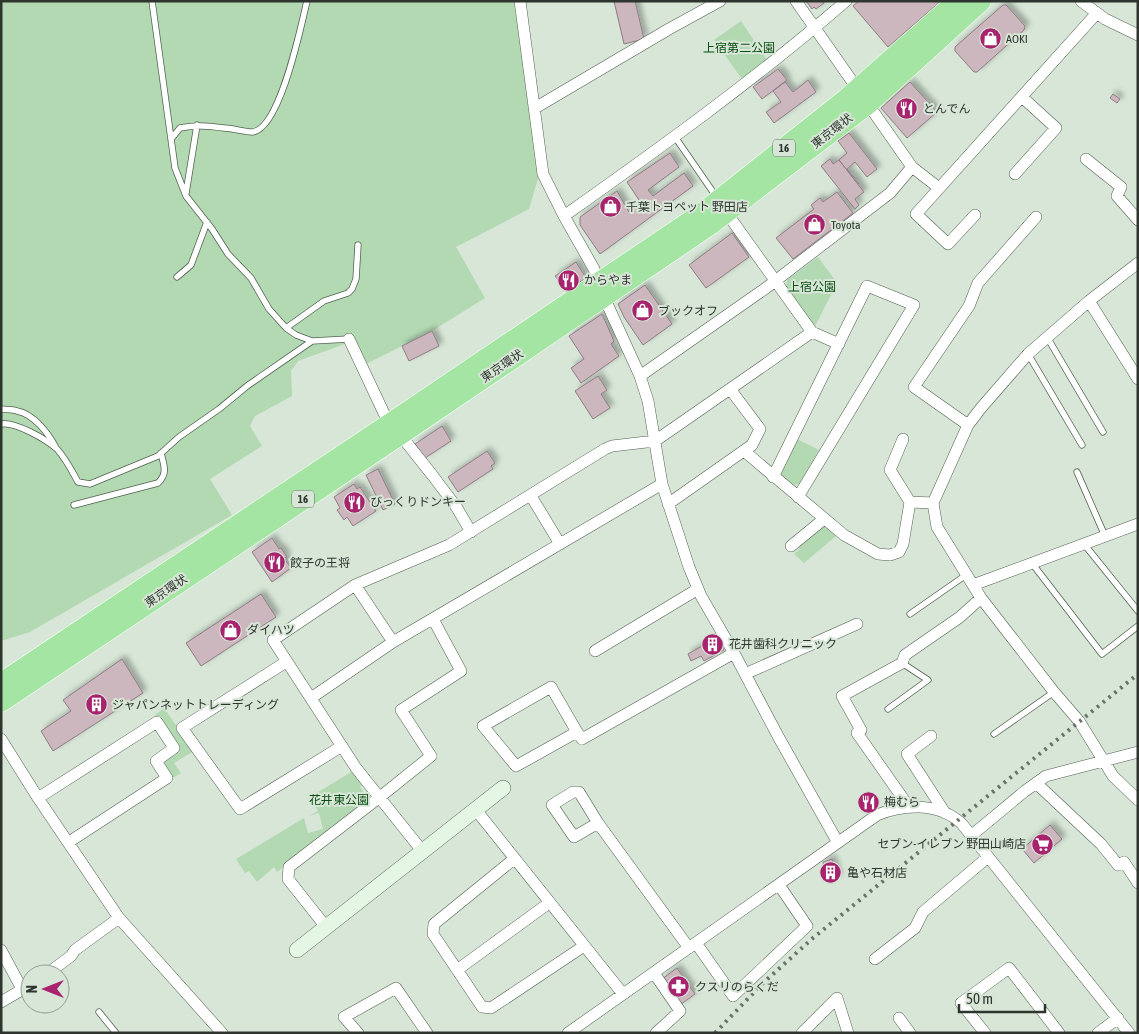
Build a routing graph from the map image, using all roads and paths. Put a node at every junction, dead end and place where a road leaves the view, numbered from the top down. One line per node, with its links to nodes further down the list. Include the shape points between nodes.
1 (152, 1): 18 (lane)
2 (307, 1): 16 (lane, via 291,68 270,120 262,129 252,132)
3 (520, 1): 15 (street)
4 (720, 1): 15 (street)
5 (796, 1): 11 (street)
6 (846, 1): 11 (street)
7 (957, 1): 13 (highway, 東京環状 / 16)
8 (981, 1): 13 (highway, 東京環状 / 16)
9 (1081, 1): 10 (street)
10 (1097, 14): 12 (street); 14 (street)
11 (814, 29): 13 (street); 17 (street)
12 (1136, 32)
13 (862, 96): 20 (street); 25 (highway, 東京環状 / 16); 35 (highway, 東京環状 / 16)
14 (1022, 97): 21 (street, via 1056,128); 22 (street)
15 (535, 108): 27 (street, via 543,174)
16 (197, 125): 18 (lane, via 180,128); 24 (lane)
17 (676, 137): 23 (lane); 27 (street)
18 (171, 139): 24 (lane, via 175,168)
19 (1086, 159): 29 (street, via 1121,187 1117,196)
20 (912, 167): 22 (street); 34 (street, via 890,193)
21 (1015, 174)
22 (939, 188): 26 (street, via 916,214 948,244)
23 (713, 192)
24 (186, 196): 30 (lane)
25 (726, 212): 34 (street); 35 (highway, 東京環状 / 16)
26 (976, 215)
27 (564, 216): 35 (street)
28 (1036, 217): 49 (street, via 978,283 968,306 914,387)
29 (1138, 220)
30 (207, 222): 33 (lane, via 191,265); 37 (lane)
31 (358, 244): 37 (lane, via 356,279 352,289 324,301)
32 (1138, 263): 36 (street)
33 (177, 277)
34 (776, 281): 38 (street); 44 (street)
35 (602, 289): 44 (street); 50 (highway, 東京環状 / 16)
36 (1090, 301): 39 (street); 45 (street)
37 (286, 328): 41 (lane)
38 (812, 332): 42 (street); 46 (street)
39 (1047, 337): 43 (street); 51 (lane)
40 (349, 339): 41 (lane); 50 (street)
41 (312, 341): 57 (lane)
42 (839, 344): 59 (street); 62 (street, via 867,286 914,305)
43 (1028, 354): 49 (street); 54 (lane)
44 (640, 376): 53 (street)
45 (1138, 379)
46 (730, 389): 53 (street); 56 (street, via 760,429 752,445)
47 (1, 409): 55 (lane, via 27,414 51,438)
48 (1, 424): 55 (lane, via 23,428)
49 (968, 425): 64 (street)
50 (395, 429): 69 (street, via 457,508); 91 (highway, 東京環状 / 16); 94 (highway, 東京環状 / 16)
51 (1103, 432)
52 (903, 439): 63 (street, via 890,470)
53 (655, 441): 60 (street); 61 (street, via 605,449)
54 (1082, 445)
55 (56, 448): 57 (lane, via 78,482 83,484 90,484)
56 (744, 451): 59 (street); 65 (street)
57 (161, 452): 66 (lane, via 165,469 164,477 158,483)
58 (1077, 472): 70 (lane)
59 (773, 477): 62 (street)
60 (662, 484): 65 (street); 71 (street)
61 (531, 496): 69 (street); 71 (street)
62 (798, 497): 67 (street)
63 (910, 502): 64 (street); 67 (street, via 900,552 890,555 878,554 844,535)
64 (933, 503): 75 (street, via 937,527)
65 (668, 504): 78 (street)
66 (74, 505)
67 (824, 519): 73 (street)
68 (1138, 524): 70 (street)
69 (471, 532): 76 (street, via 437,551)
70 (1105, 536): 72 (street)
71 (560, 544): 82 (street)
72 (1084, 544): 74 (street); 80 (lane)
73 (791, 546)
74 (1030, 562): 77 (street); 84 (lane, via 1102,654)
75 (966, 575): 77 (street); 81 (lane)
76 (355, 585): 85 (street); 88 (street, via 273,640)
77 (973, 585): 79 (street)
78 (698, 589): 86 (street); 87 (street)
79 (981, 598): 89 (street, via 960,617 905,655); 92 (street)
80 (1138, 611)
81 (910, 614)
82 (434, 619): 85 (street); 106 (street, via 461,671 401,710 431,756)
83 (857, 624): 90 (street)
84 (1138, 626)
85 (393, 642): 93 (street)
86 (594, 651)
87 (734, 653): 90 (street); 96 (street, via 582,740)
88 (286, 662): 93 (street); 100 (street, via 182,728 240,809)
89 (902, 663): 95 (lane, via 928,680); 108 (street, via 842,696 861,730 857,733)
90 (746, 674): 113 (street)
91 (1, 683)
92 (1054, 692): 97 (lane); 102 (street, via 1079,721)
93 (311, 698): 100 (street)
94 (1, 702)
95 (888, 709)
96 (577, 732): 96 (street, via 551,687 483,726 516,766)
97 (994, 734)
98 (932, 736): 110 (street, via 907,754)
99 (1, 740): 105 (street)
100 (342, 746): 106 (street)
101 (1138, 752): 102 (street)
102 (1103, 761): 103 (street, via 1056,772); 107 (street, via 1121,785)
103 (1036, 783): 112 (street); 118 (street, via 1101,844 1118,865 1124,862)
104 (504, 788): 109 (street)
105 (38, 798): 114 (street); 114 (street, via 157,722 174,748 156,761 167,778)
106 (380, 798): 115 (street); 122 (street, via 289,867 288,879)
107 (1138, 800)
108 (909, 807): 110 (street); 113 (street, via 893,808 877,815)
109 (476, 810): 115 (street); 117 (street)
110 (945, 813): 112 (street, via 957,819)
111 (598, 823): 124 (street)
112 (972, 835): 116 (street)
113 (837, 841): 119 (street)
114 (69, 842): 121 (street)
115 (423, 852): 122 (street)
116 (988, 857): 127 (street, via 923,912 915,928); 137 (street)
117 (514, 859): 120 (street); 129 (street, via 434,924 433,934)
118 (1138, 883)
119 (779, 885): 124 (street); 124 (street, via 807,926 733,996)
120 (549, 903): 123 (street); 129 (street)
121 (119, 918): 128 (street); 140 (street)
122 (326, 927): 126 (street)
123 (584, 946): 129 (street, via 491,1008 482,1007); 133 (street)
124 (692, 946): 130 (street)
125 (1, 950): 131 (street)
126 (298, 950)
127 (875, 959)
128 (60, 964)
129 (457, 970)
130 (654, 973): 133 (street); 144 (street, via 680,1011)
131 (20, 978)
132 (20, 991): 134 (street)
133 (623, 994): 143 (street)
134 (1, 1002)
135 (100, 1012): 139 (lane)
136 (900, 1018): 147 (street)
137 (1118, 1018): 150 (street); 151 (street)
138 (813, 1028): 145 (street); 146 (street, via 837,998)
139 (116, 1033)
140 (222, 1033)
141 (358, 1033): 142 (street, via 344,1017 396,988)
142 (427, 1033)
143 (568, 1033)
144 (656, 1033)
145 (802, 1033)
146 (848, 1033)
147 (910, 1033)
148 (985, 1033): 149 (street, via 961,1004 1009,968)
149 (1059, 1033)
150 (1098, 1033)
151 (1128, 1033)

